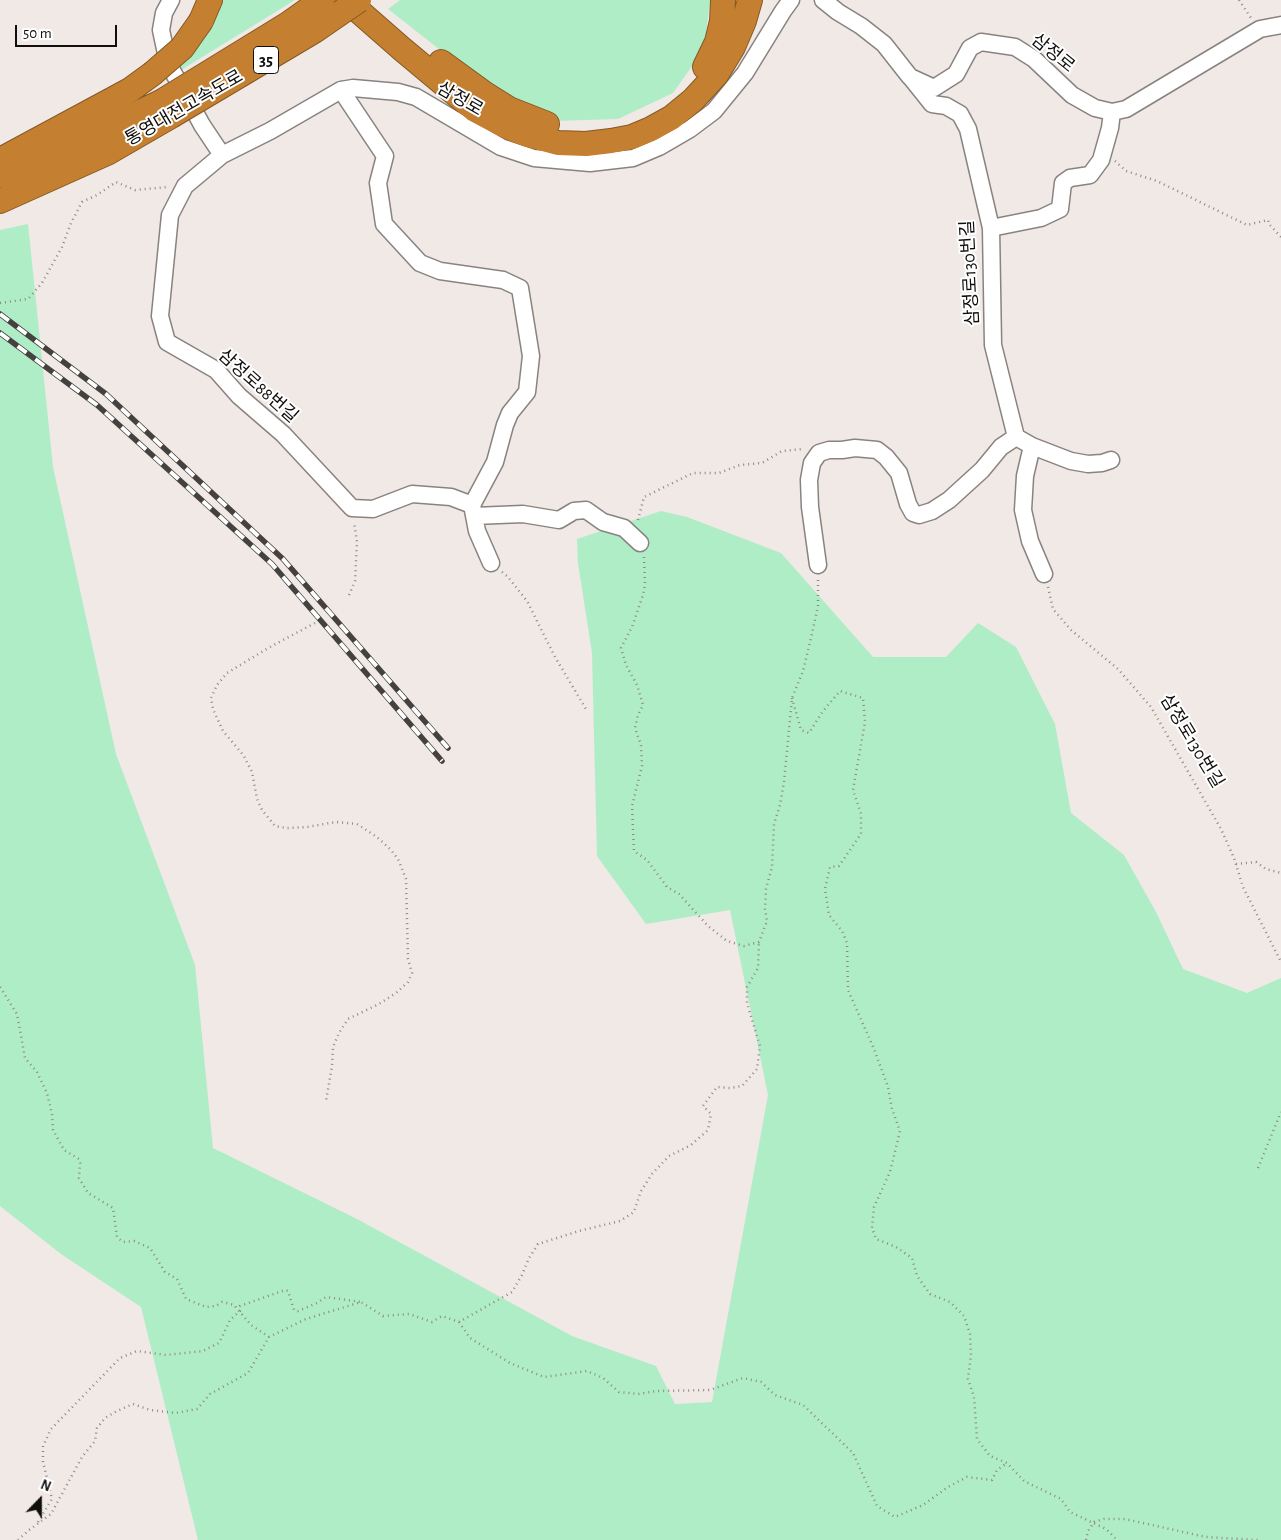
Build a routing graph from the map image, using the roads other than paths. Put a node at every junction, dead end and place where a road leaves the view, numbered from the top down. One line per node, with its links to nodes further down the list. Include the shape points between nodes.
1 (171, 0): 16 (street, via 164,13 161,30 168,63)
2 (322, 0): 14 (highway, 통영대전고속도로 / 35, bridge)
3 (346, 0): 7 (highway, via 475,110 528,135 558,143 586,144 632,137 671,118 693,100 716,75 733,47)
4 (359, 0): 14 (highway, 통영대전고속도로 / 35, bridge, via 314,31)
5 (366, 0): 6 (highway, via 453,72 509,110 557,127 591,130 644,116 691,84 707,65 717,42)
6 (722, 0)
7 (750, 0)
8 (791, 0): 13 (street, 삼정로, via 745,73 714,111 667,143 633,158 590,163 534,158 501,147 416,97 398,92)
9 (823, 0): 12 (street, 삼정로, via 884,44)
10 (205, 10): 17 (highway, bridge, via 182,48 152,74 130,90)
11 (1281, 24): 15 (street, via 1260,30 1126,109)
12 (910, 77): 15 (street, 삼정로, via 934,88 956,74 970,48 981,42 1015,47 1034,59 1072,95 1095,108); 20 (street, 삼정로130번길, via 932,104 946,106 960,114 968,129)
13 (341, 90): 16 (street, 삼정로); 24 (street, via 384,156 378,182 384,224 420,264 440,272 502,280 520,288 530,356 527,392 504,425 495,462)
14 (166, 109): 18 (highway, 통영대전고속도로 / 35); 19 (highway, 통영대전고속도로 / 35, via 107,153)
15 (1112, 112): 20 (street, via 1104,153 1090,175 1070,178 1063,183 1060,209 1041,218)
16 (222, 155): 24 (street, 삼정로88번길, via 185,186 170,215 160,316 167,342 216,370 239,396 283,434 352,508 373,510 412,494 451,497)
17 (0, 160)
18 (0, 175)
19 (0, 201)
20 (991, 228): 21 (street, 삼정로130번길, via 993,346)
21 (1016, 437): 22 (street); 27 (street, via 1001,447 982,470 949,500 919,515 912,512 908,504 899,474 877,450 855,448 819,453 812,463 809,480)
22 (1032, 446): 23 (street, via 1071,461 1088,464); 28 (street, via 1025,476 1023,510 1030,541)
23 (1111, 460)
24 (473, 510): 25 (street, via 559,520 586,510 603,522 624,528); 26 (street, via 477,531)
25 (640, 543)
26 (491, 563)
27 (818, 565)
28 (1044, 574)

